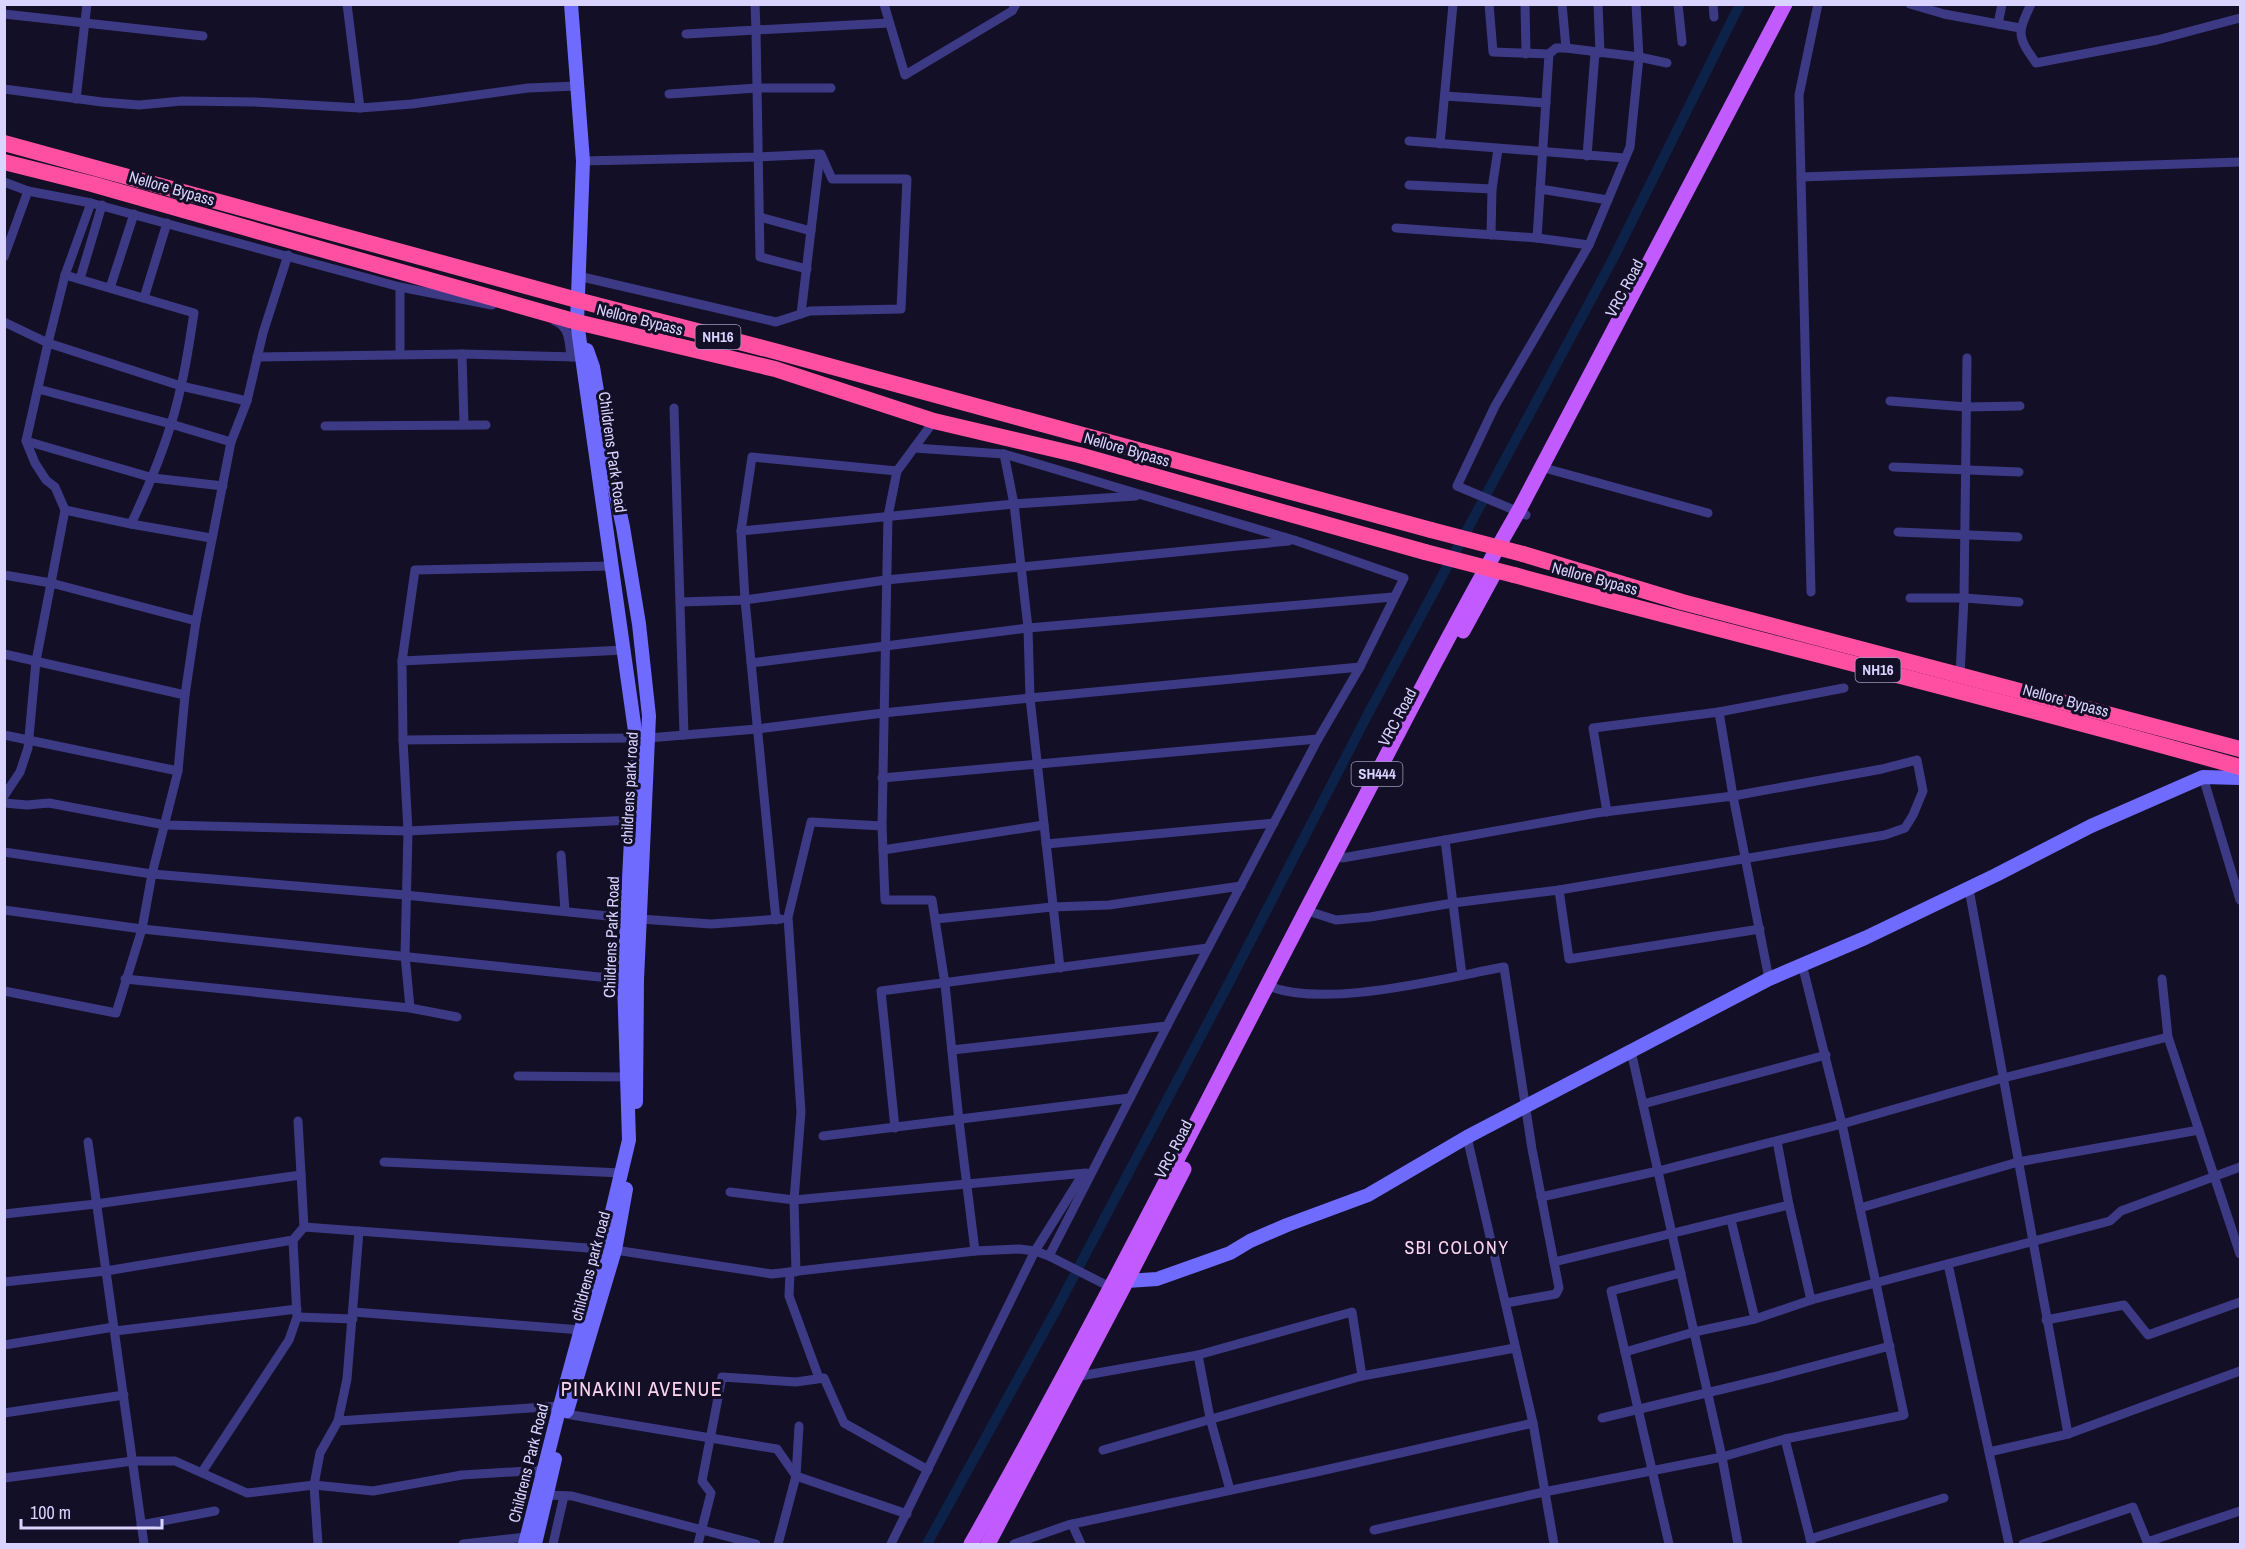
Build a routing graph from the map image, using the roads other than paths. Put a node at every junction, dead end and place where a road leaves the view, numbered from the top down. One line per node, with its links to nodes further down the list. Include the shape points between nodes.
1 (87, 4): 25 (street)
2 (347, 4): 46 (street)
3 (571, 4): 38 (street)
4 (755, 4): 28 (street)
5 (884, 4): 24 (street)
6 (1016, 4): 24 (street, via 1012,11 905,75)
7 (1453, 4): 43 (street)
8 (1489, 4): 34 (street, via 1492,52)
9 (1525, 4): 34 (street)
10 (1562, 4): 32 (street)
11 (1598, 4): 33 (street)
12 (1636, 4): 36 (street)
13 (1678, 4): 31 (street)
14 (1713, 4): 22 (street)
15 (1785, 4): 121 (main road, SH444)
16 (1792, 4): 112 (main road, VRC Road / SH444)
17 (1818, 4): 59 (street, via 1799,95)
18 (1910, 4): 26 (street)
19 (2002, 4): 26 (street)
20 (2031, 4): 27 (street)
21 (4, 14): 25 (street)
22 (1714, 17)
23 (2241, 18): 27 (street, via 2157,40 2036,63 2024,46)
24 (889, 23): 28 (street)
25 (85, 24): 30 (street); 44 (street)
26 (1998, 24): 27 (street)
27 (2020, 28)
28 (756, 30): 29 (street); 39 (street)
29 (686, 34)
30 (203, 36)
31 (1682, 42)
32 (1566, 48): 33 (street); 35 (street, via 1556,48)
33 (1598, 53): 36 (street); 53 (street)
34 (1526, 54): 35 (street)
35 (1549, 54): 45 (street)
36 (1639, 57): 37 (street); 55 (street, via 1630,147)
37 (1667, 63)
38 (577, 86): 46 (street); 56 (street)
39 (757, 88): 40 (street); 42 (street); 54 (street)
40 (831, 88)
41 (4, 89): 44 (street)
42 (669, 94)
43 (1445, 96): 45 (street); 49 (street)
44 (76, 99): 46 (street, via 140,105 182,101)
45 (1546, 103): 51 (street)
46 (360, 108)
47 (1409, 141): 49 (street)
48 (4, 143): 85 (highway, Nellore Bypass / NH16)
49 (1440, 144): 50 (street)
50 (1498, 149): 51 (street); 62 (street)
51 (1543, 152): 53 (street); 63 (street)
52 (821, 154): 54 (street); 72 (street); 86 (street, via 832,179 907,179 900,309)
53 (1587, 156): 55 (street)
54 (759, 158): 56 (street); 69 (street)
55 (1625, 158): 65 (street)
56 (583, 161): 80 (street)
57 (4, 162): 88 (highway, Nellore Bypass / NH16)
58 (2241, 162): 59 (street)
59 (1801, 177): 136 (street)
60 (4, 182): 64 (street)
61 (1409, 185): 62 (street)
62 (1492, 189): 73 (street)
63 (1540, 189): 65 (street); 74 (street)
64 (28, 191): 66 (street); 77 (street)
65 (1608, 200): 75 (street)
66 (91, 202): 67 (street); 79 (street)
67 (102, 205): 68 (street); 81 (street)
68 (134, 214): 70 (street); 83 (street)
69 (760, 217): 72 (street); 78 (street, via 760,257)
70 (167, 223): 76 (street); 84 (street)
71 (1396, 228): 73 (street)
72 (811, 231): 78 (street)
73 (1491, 235): 74 (street)
74 (1537, 238): 75 (street)
75 (1589, 245): 121 (street, via 1495,406 1457,486)
76 (288, 255): 82 (street); 92 (street)
77 (4, 257)
78 (807, 269): 86 (street)
79 (65, 275): 81 (street); 89 (street)
80 (578, 276): 85 (street); 86 (street, via 776,322)
81 (80, 279): 83 (street)
82 (400, 287): 90 (street); 93 (street, via 540,315 562,324)
83 (110, 288): 84 (street)
84 (144, 298): 95 (street, via 194,313)
85 (577, 300): 88 (street); 152 (highway, Nellore Bypass / NH16, bridge)
86 (801, 314)
87 (4, 322): 89 (street)
88 (577, 322): 93 (street, childrens park road); 102 (highway, Nellore Bypass / NH16, via 775,369)
89 (48, 343): 95 (street); 96 (street)
90 (400, 354): 91 (street); 92 (street)
91 (462, 354): 93 (street); 104 (street)
92 (257, 357): 97 (street)
93 (581, 358): 131 (street, Childrens Park Road); 161 (street, childrens park road, via 639,624 649,716)
94 (1967, 358): 100 (street)
95 (181, 386): 97 (street); 103 (street)
96 (38, 389): 103 (street); 107 (street)
97 (247, 401): 108 (street)
98 (1890, 401): 100 (street)
99 (2020, 406): 100 (street)
100 (1966, 407): 113 (street)
101 (674, 408): 141 (street)
102 (934, 422): 109 (street); 167 (highway, Nellore Bypass / NH16, bridge, via 1079,455 1425,552)
103 (171, 424): 108 (street); 116 (street)
104 (464, 425): 105 (street); 106 (street)
105 (486, 425)
106 (325, 426)
107 (26, 441): 116 (street); 120 (street)
108 (231, 442): 117 (street)
109 (914, 448): 110 (street); 114 (street)
110 (1004, 454): 118 (street); 119 (street)
111 (1893, 467): 113 (street)
112 (1548, 469): 121 (main road, VRC Road / SH444); 122 (street)
113 (1966, 470): 115 (street); 127 (street)
114 (897, 471): 123 (street); 125 (street, via 752,457)
115 (2019, 472)
116 (153, 478): 117 (street); 124 (street)
117 (223, 486): 129 (street)
118 (1142, 495): 119 (street); 130 (street)
119 (1014, 504): 123 (street); 132 (street)
120 (65, 510): 124 (street); 135 (street)
121 (1522, 513): 187 (main road, VRC Road / SH444); 216 (main road, SH444, via 1473,590)
122 (1708, 513)
123 (888, 516): 125 (street); 134 (street)
124 (131, 524): 129 (street)
125 (741, 531): 140 (street)
126 (1898, 532): 127 (street)
127 (1965, 535): 128 (street); 139 (street)
128 (2018, 537)
129 (211, 538): 143 (street)
130 (1294, 540): 132 (street); 137 (street, via 1404,578)
131 (613, 566): 146 (street, Childrens Park Road); 149 (street, via 415,570)
132 (1020, 567): 134 (street); 144 (street)
133 (4, 575): 135 (street)
134 (886, 580): 140 (street); 145 (street)
135 (51, 583): 143 (street); 148 (street)
136 (1811, 592)
137 (1393, 597): 144 (street); 151 (street)
138 (1910, 598): 139 (street)
139 (1964, 598): 142 (street); 152 (street)
140 (745, 600): 141 (street); 150 (street)
141 (680, 602): 160 (street)
142 (2019, 602)
143 (196, 621): 154 (street)
144 (1028, 628): 145 (street); 155 (street)
145 (885, 647): 150 (street); 156 (street)
146 (624, 650): 149 (street); 161 (street, Childrens Park Road)
147 (4, 654): 148 (street)
148 (36, 661): 154 (street); 164 (street)
149 (402, 661): 163 (street)
150 (751, 663): 158 (street)
151 (1360, 666): 155 (street); 162 (street)
152 (1960, 675): 165 (highway, Nellore Bypass / NH16)
153 (1844, 688): 157 (street)
154 (185, 695): 168 (street)
155 (1030, 698): 156 (street); 166 (street)
156 (883, 712): 158 (street); 170 (street)
157 (1719, 712): 173 (street); 175 (street, via 1593,728)
158 (757, 729): 160 (street); 203 (street)
159 (4, 735): 164 (street)
160 (684, 735): 161 (street)
161 (642, 738): 163 (street); 176 (street, Childrens Park Road); 201 (street, childrens park road)
162 (1318, 739): 166 (street); 177 (street)
163 (403, 740): 181 (street)
164 (30, 741): 168 (street); 172 (street, via 20,772)
165 (2241, 749)
166 (1039, 764): 170 (street); 179 (street)
167 (2241, 767)
168 (178, 771): 178 (street)
169 (2203, 777): 171 (street); 191 (street, via 2091,826); 194 (street)
170 (882, 778): 180 (street)
171 (2241, 778)
172 (4, 796)
173 (1733, 796): 175 (street); 188 (street); 188 (street, via 1917,760 1923,791 1905,828 1885,835)
174 (4, 803): 178 (street, via 49,803)
175 (1607, 812): 182 (street)
176 (632, 820): 181 (street); 201 (street, Childrens Park Road)
177 (1274, 823): 183 (street); 190 (street)
178 (165, 825): 181 (street); 189 (street)
179 (1044, 825): 183 (street); 184 (street)
180 (882, 826): 184 (street); 200 (street, via 811,822)
181 (408, 831): 193 (street)
182 (1445, 840): 187 (street); 195 (street)
183 (1046, 844): 196 (street)
184 (883, 850): 202 (street, via 885,900 932,900)
185 (4, 852): 189 (street)
186 (561, 855): 198 (street)
187 (1342, 858): 199 (main road, VRC Road / SH444)
188 (1746, 858): 192 (street); 205 (street)
189 (152, 873): 193 (street); 204 (street)
190 (1241, 886): 196 (street, via 1109,904); 206 (street)
191 (1969, 889): 208 (street); 227 (street)
192 (1559, 890): 195 (street); 205 (street, via 1569,959)
193 (405, 895): 198 (street); 207 (street)
194 (2241, 900)
195 (1453, 903): 199 (street, via 1336,920); 210 (street)
196 (1052, 907): 202 (street); 209 (street)
197 (4, 910): 204 (street)
198 (565, 911): 201 (street)
199 (1314, 914): 216 (main road, VRC Road / SH444)
200 (788, 917): 203 (street); 251 (street, via 801,1112)
201 (634, 918): 203 (street, via 711,924); 214 (street, childrens park road)
202 (936, 919): 215 (street)
203 (776, 920)
204 (142, 929): 207 (street); 211 (street)
205 (1760, 929): 212 (street)
206 (1208, 948): 209 (street); 220 (street)
207 (405, 955): 214 (street); 218 (street)
208 (1802, 964): 212 (street); 224 (street)
209 (1060, 968): 215 (street)
210 (1462, 975): 216 (street, via 1351,994 1289,993); 230 (street, via 1504,967)
211 (125, 979): 217 (street, via 116,1012); 218 (street)
212 (1769, 979): 223 (street)
213 (2162, 979): 221 (street)
214 (631, 980): 226 (street, Childrens Park Road); 262 (street, childrens park road, via 636,1136)
215 (945, 984): 222 (street); 234 (street, via 881,991)
216 (1271, 987): 274 (main road, VRC Road / SH444)
217 (4, 992)
218 (410, 1008): 219 (street)
219 (457, 1017)
220 (1167, 1026): 222 (street); 228 (street)
221 (2168, 1037): 227 (street); 235 (street)
222 (952, 1050): 232 (street)
223 (1631, 1051): 229 (street); 230 (street)
224 (1826, 1055): 229 (street); 233 (street)
225 (518, 1076): 226 (street)
226 (627, 1077): 244 (street, Childrens Park Road, via 629,1140)
227 (2003, 1078): 233 (street); 241 (street)
228 (1130, 1098): 232 (street); 245 (street)
229 (1643, 1104): 243 (street)
230 (1525, 1106): 237 (street); 250 (street)
231 (298, 1121): 246 (street)
232 (959, 1121): 234 (street); 248 (street)
233 (1842, 1124): 238 (street); 254 (street)
234 (896, 1128): 236 (street)
235 (2199, 1130): 241 (street); 247 (street)
236 (823, 1136)
237 (1467, 1137): 274 (street, via 1368,1195 1287,1225 1230,1253 1157,1279); 277 (street)
238 (1777, 1141): 243 (street); 253 (street)
239 (88, 1142): 252 (street)
240 (384, 1162): 244 (street)
241 (2018, 1162): 254 (street); 261 (street)
242 (2241, 1167): 247 (street)
243 (1658, 1171): 250 (street); 259 (street)
244 (621, 1173): 262 (street, Childrens Park Road)
245 (1088, 1173): 248 (street); 264 (street); 266 (street)
246 (301, 1175): 252 (street); 257 (street)
247 (2214, 1175): 261 (street, via 2121,1211 2110,1221); 265 (street)
248 (967, 1184): 251 (street); 263 (street)
249 (730, 1192): 251 (street)
250 (1541, 1197): 267 (street)
251 (794, 1200): 270 (street)
252 (96, 1204): 255 (street); 269 (street)
253 (1789, 1205): 256 (street); 275 (street)
254 (1860, 1208): 273 (street)
255 (4, 1214)
256 (1731, 1220): 259 (street); 280 (street)
257 (304, 1227): 258 (street); 260 (street)
258 (359, 1231): 262 (street); 279 (street)
259 (1672, 1234): 267 (street); 271 (street)
260 (294, 1240): 269 (street); 278 (street)
261 (2032, 1242): 268 (street); 281 (street)
262 (609, 1249): 270 (street, via 772,1274); 283 (street, Childrens Park Road); 290 (street, childrens park road)
263 (975, 1251): 264 (street); 270 (street)
264 (1035, 1251): 266 (street); 313 (street)
265 (2241, 1254)
266 (1049, 1257): 274 (street)
267 (1554, 1262): 277 (street, via 1559,1288 1556,1294)
268 (1948, 1264): 273 (street); 309 (street)
269 (106, 1271): 272 (street); 282 (street)
270 (793, 1272): 294 (street, via 789,1296)
271 (1681, 1273): 284 (street); 288 (street, via 1611,1291)
272 (4, 1282)
273 (1876, 1283): 275 (street); 286 (street)
274 (1120, 1287): 293 (main road, VRC Road / SH444); 342 (main road, SH444)
275 (1811, 1300): 280 (street)
276 (2241, 1302): 281 (street, via 2148,1335 2124,1305)
277 (1506, 1303): 287 (street)
278 (297, 1313): 279 (street); 282 (street); 315 (street, via 289,1340)
279 (353, 1315): 283 (street); 302 (street, via 347,1379)
280 (1755, 1319): 284 (street)
281 (2046, 1320): 305 (street)
282 (114, 1329): 285 (street); 296 (street)
283 (580, 1330): 290 (street, Childrens Park Road)
284 (1694, 1332): 288 (street); 295 (street)
285 (4, 1345)
286 (1890, 1346): 295 (street); 307 (street, via 1904,1415)
287 (1515, 1348): 292 (street); 303 (street)
288 (1625, 1352): 297 (street)
289 (1198, 1354): 292 (street, via 1352,1312); 293 (street); 300 (street)
290 (578, 1357): 298 (street, Childrens Park Road); 298 (street, childrens park road, via 572,1398)
291 (2241, 1371): 305 (street)
292 (1362, 1376): 300 (street)
293 (1075, 1377): 343 (main road, VRC Road / SH444)
294 (819, 1378): 306 (street, via 796,1382 722,1377); 313 (street, via 824,1378 844,1423)
295 (1708, 1392): 297 (street); 310 (street)
296 (124, 1395): 299 (street); 311 (street)
297 (1639, 1408): 301 (street); 314 (street)
298 (563, 1410): 302 (street); 306 (street); 312 (street, Childrens Park Road); 321 (street)
299 (4, 1413)
300 (1210, 1418): 308 (street); 319 (street)
301 (1602, 1418)
302 (338, 1420): 318 (street, via 320,1453)
303 (1533, 1423): 319 (street); 320 (street)
304 (800, 1426): 316 (street)
305 (2068, 1434): 309 (street)
306 (710, 1438): 316 (street, via 777,1449); 329 (street, via 702,1481 711,1493)
307 (1785, 1440): 310 (street); 332 (street)
308 (1103, 1450)
309 (1989, 1452): 349 (street)
310 (1722, 1456): 314 (street); 348 (street)
311 (133, 1461): 315 (street, via 175,1461); 317 (street); 328 (street)
312 (543, 1470): 318 (street, via 462,1475 373,1491); 331 (street, Childrens Park Road)
313 (928, 1470): 326 (street)
314 (1653, 1470): 320 (street); 347 (street)
315 (202, 1472): 318 (street, via 247,1493)
316 (796, 1476): 326 (street); 340 (street)
317 (4, 1478)
318 (314, 1485): 335 (street)
319 (1230, 1490): 327 (street)
320 (1544, 1492): 330 (street); 346 (street)
321 (547, 1495): 322 (street); 331 (street)
322 (564, 1496): 329 (street); 337 (street)
323 (1944, 1498): 332 (street)
324 (2241, 1510): 333 (street)
325 (215, 1511): 328 (street)
326 (907, 1514): 341 (street)
327 (1072, 1524): 344 (street); 345 (street)
328 (141, 1525): 334 (street)
329 (702, 1530): 338 (street); 339 (street)
330 (1374, 1530)
331 (529, 1542): 336 (street)
332 (1811, 1542)
333 (2148, 1543): 350 (street, via 2133,1506)
334 (144, 1545)
335 (318, 1545)
336 (464, 1545)
337 (553, 1545)
338 (698, 1545)
339 (756, 1545)
340 (778, 1545)
341 (891, 1545)
342 (971, 1545)
343 (988, 1545)
344 (1014, 1545)
345 (1082, 1545)
346 (1554, 1545)
347 (1669, 1545)
348 (1738, 1545)
349 (2009, 1545)
350 (2023, 1545)

